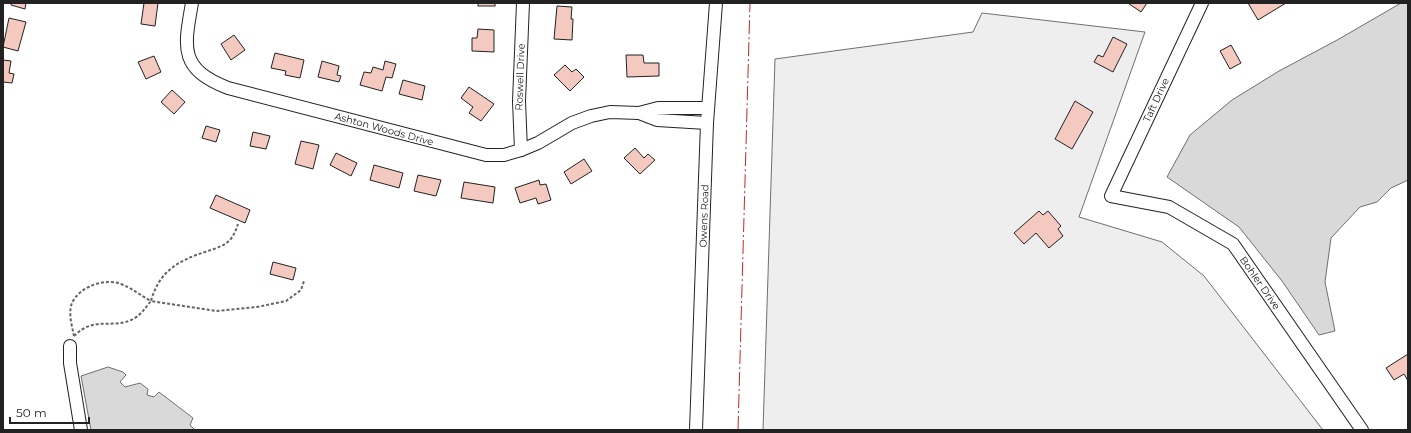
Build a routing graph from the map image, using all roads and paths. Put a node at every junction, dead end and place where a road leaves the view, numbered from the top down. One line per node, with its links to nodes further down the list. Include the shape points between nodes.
1 (192, 3): 8 (street, Ashton Woods Drive, via 186,38 188,54 196,68 209,80 228,88 486,155 504,155)
2 (523, 3): 8 (street, Roswell Drive, via 519,101)
3 (716, 3): 5 (street, Owens Road)
4 (1202, 3): 9 (street, Taft Drive)
5 (708, 108): 6 (street, Ashton Woods Drive, via 658,108); 7 (street, Owens Road)
6 (639, 113): 7 (street, Ashton Woods Drive, via 657,120); 8 (street, Ashton Woods Drive, via 610,112 591,116 572,123)
7 (707, 123): 15 (street, Owens Road)
8 (521, 150)
9 (1111, 196): 16 (street, Bohler Drive, via 1169,207 1233,244)
10 (238, 224): 12 (path, via 234,235 222,246 191,256 171,269 155,285)
11 (304, 281): 12 (path, via 301,290 286,301 257,306 216,311)
12 (150, 301): 13 (path, via 140,315 132,320 88,326 81,329); 13 (path, via 120,284 106,281 93,284 72,302)
13 (72, 341): 14 (street, via 70,363)
14 (81, 430)
15 (696, 430)
16 (1362, 430)

